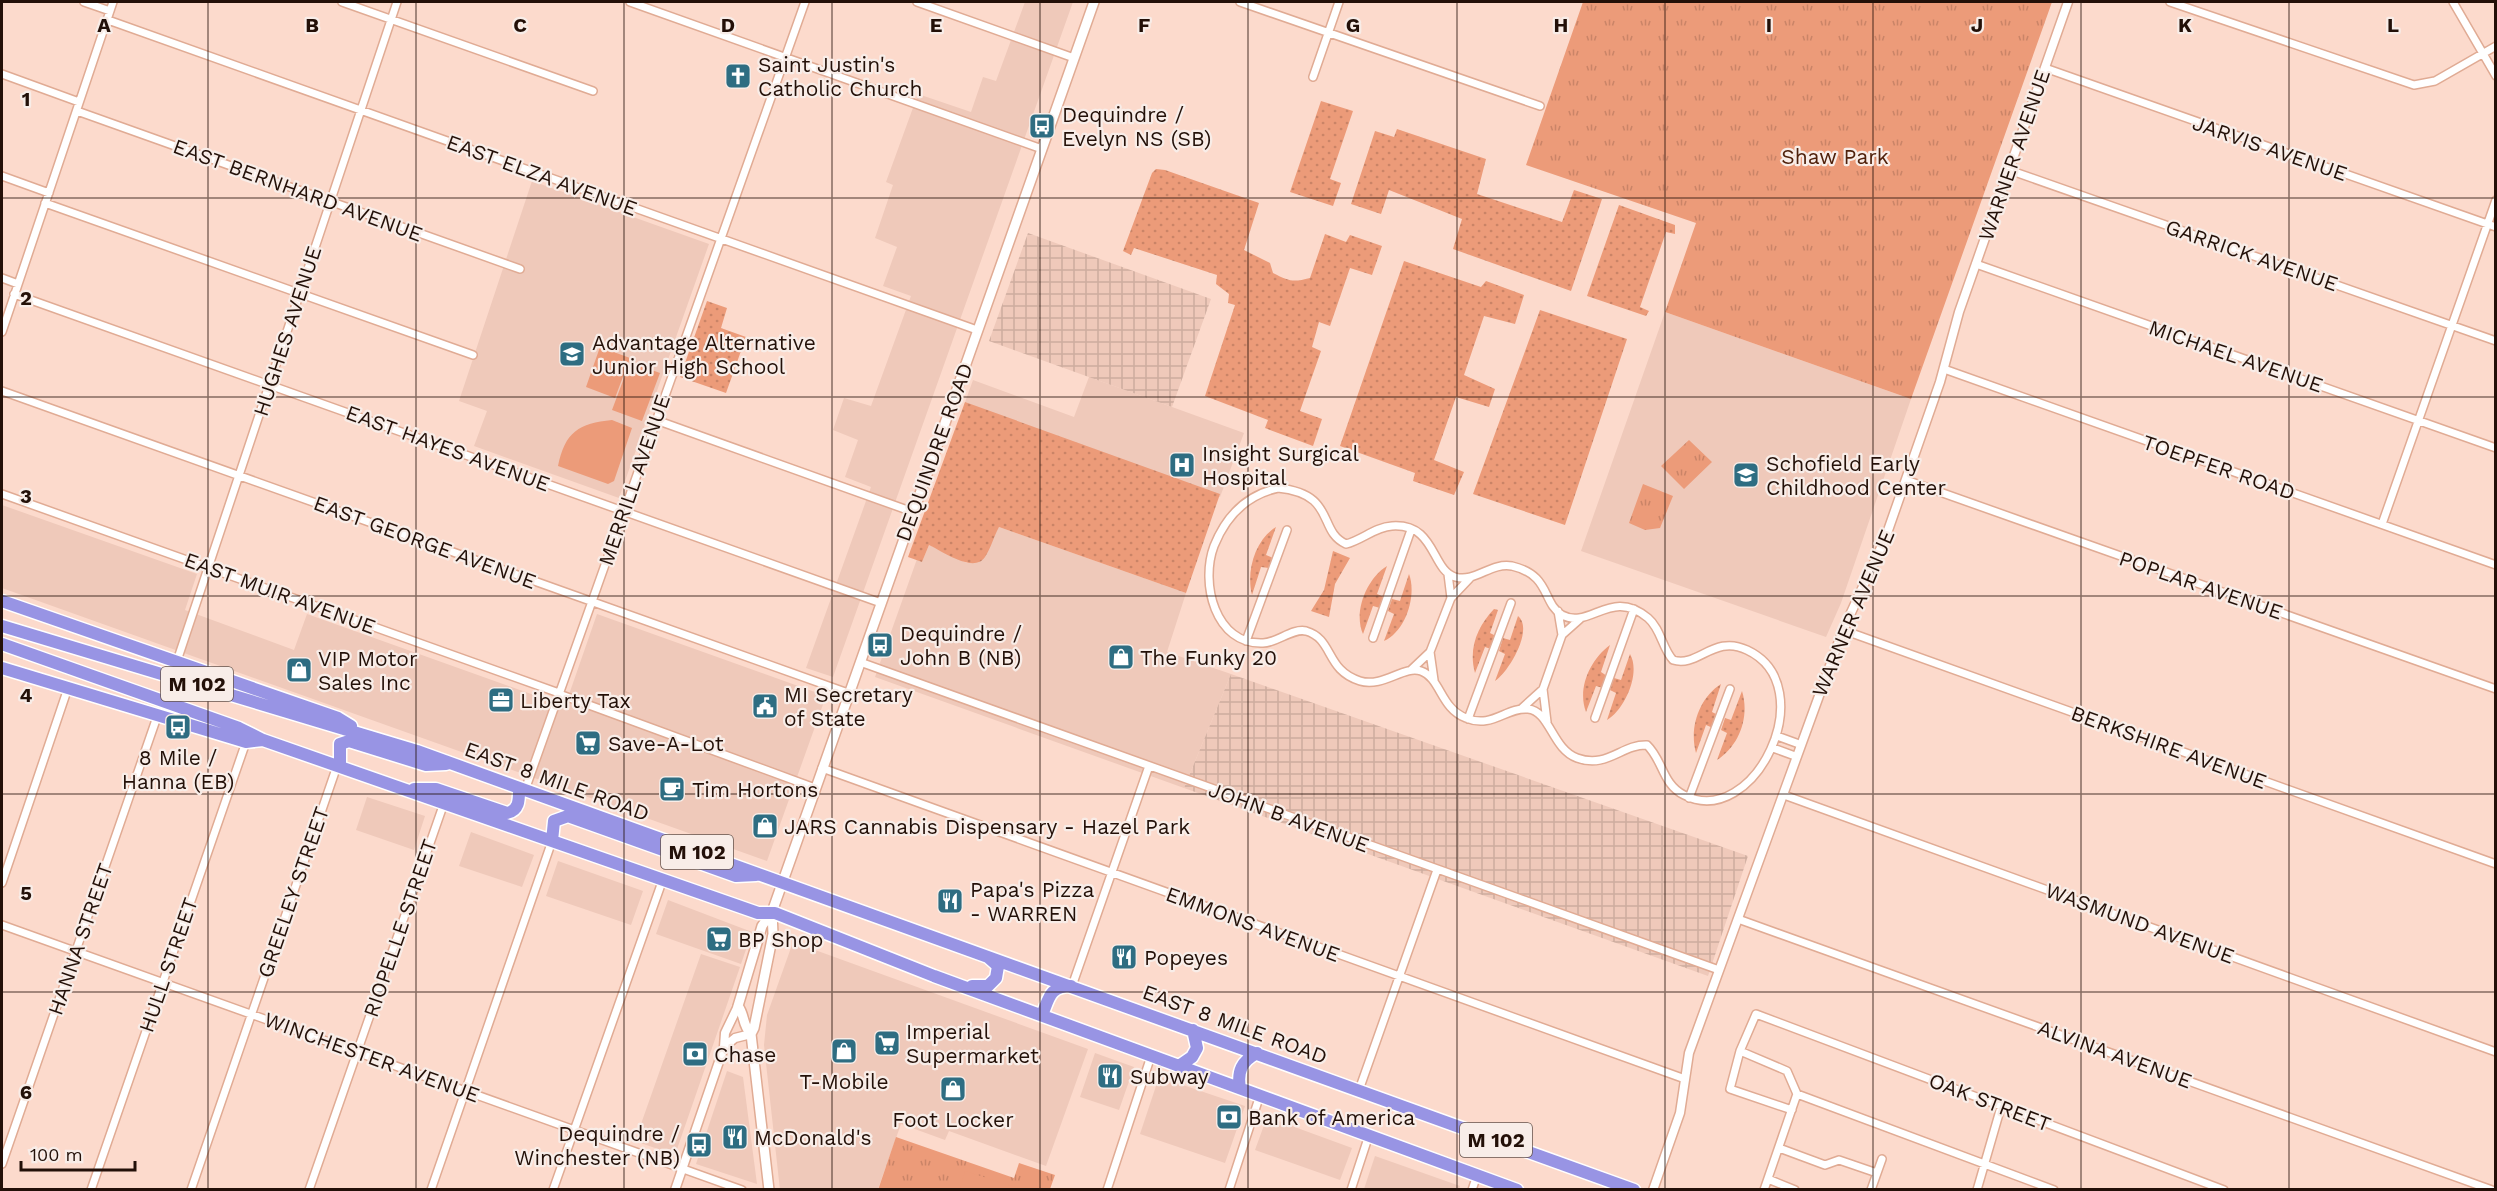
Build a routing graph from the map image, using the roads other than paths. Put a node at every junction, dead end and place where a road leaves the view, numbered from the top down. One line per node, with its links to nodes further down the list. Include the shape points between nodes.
1 (84, 2): 14 (street)
2 (113, 2): 14 (street)
3 (342, 2): 15 (street)
4 (397, 2): 15 (street, HUGHES AVENUE)
5 (630, 2): 20 (street)
6 (805, 2): 20 (street, MERRILL AVENUE)
7 (916, 2): 21 (street)
8 (1094, 2): 21 (main road, DEQUINDRE ROAD)
9 (1240, 2): 17 (street)
10 (1339, 2): 17 (street)
11 (2068, 2): 22 (street, WARNER AVENUE)
12 (2170, 2): 19 (street, via 2407,84 2435,81)
13 (2453, 2): 19 (street)
14 (110, 11): 16 (street)
15 (391, 19): 26 (street); 29 (street, HUGHES AVENUE)
16 (108, 20): 27 (street); 29 (street, EAST ELZA AVENUE)
17 (1328, 32): 25 (street); 28 (street)
18 (2496, 46): 19 (street)
19 (2482, 54): 24 (street)
20 (785, 57): 31 (street); 40 (street, MERRILL AVENUE)
21 (1074, 58): 31 (main road, DEQUINDRE ROAD)
22 (2045, 68): 32 (street, WARNER AVENUE); 38 (street, JARVIS AVENUE)
23 (2, 74): 27 (street)
24 (2496, 76)
25 (1313, 77)
26 (593, 90)
27 (79, 102): 30 (street)
28 (1540, 106)
29 (360, 110): 35 (street, HUGHES AVENUE); 40 (street, EAST ELZA AVENUE)
30 (76, 111): 34 (street); 35 (street, EAST BERNHARD AVENUE)
31 (1042, 149): 48 (main road, DEQUINDRE ROAD)
32 (2009, 170): 41 (street, WARNER AVENUE); 47 (street, GARRICK AVENUE)
33 (2, 176): 34 (street)
34 (49, 193): 37 (street)
35 (330, 201): 42 (street, EAST BERNHARD AVENUE); 45 (street, HUGHES AVENUE)
36 (2496, 201): 38 (street)
37 (45, 203): 44 (street); 45 (street)
38 (2487, 224): 39 (street, JARVIS AVENUE); 47 (street)
39 (2496, 227)
40 (720, 238): 48 (street, EAST ELZA AVENUE); 55 (street, MERRILL AVENUE)
41 (1976, 264): 52 (street, WARNER AVENUE); 56 (street, MICHAEL AVENUE)
42 (520, 269)
43 (2, 278): 44 (street)
44 (18, 284): 46 (street)
45 (299, 293): 51 (street); 53 (street, HUGHES AVENUE)
46 (14, 294): 49 (street); 53 (street, EAST HAYES AVENUE)
47 (2451, 326): 50 (street, GARRICK AVENUE); 56 (street)
48 (977, 330): 62 (main road, DEQUINDRE ROAD)
49 (2, 332)
50 (2496, 341)
51 (473, 355)
52 (1944, 369): 59 (street, WARNER AVENUE); 63 (street, TOEPFER ROAD)
53 (269, 384): 58 (street, HUGHES AVENUE); 61 (street, EAST HAYES AVENUE)
54 (2, 391): 58 (street, EAST GEORGE AVENUE)
55 (656, 420): 61 (street, MERRILL AVENUE); 62 (street)
56 (2418, 420): 57 (street, MICHAEL AVENUE); 63 (street)
57 (2496, 448)
58 (238, 476): 67 (street, HUGHES AVENUE); 72 (street, EAST GEORGE AVENUE)
59 (1906, 480): 79 (street, WARNER AVENUE, via 1885,539); 93 (street, POPLAR AVENUE)
60 (2, 494): 67 (street, EAST MUIR AVENUE)
61 (624, 511): 72 (street, MERRILL AVENUE); 73 (street, EAST HAYES AVENUE)
62 (913, 512): 73 (main road, DEQUINDRE ROAD)
63 (2382, 524): 66 (street, TOEPFER ROAD)
64 (1287, 530): 82 (street)
65 (1411, 530): 68 (street, via 1427,540); 81 (street); 82 (street, via 1391,526 1346,544 1335,535 1323,510 1302,492 1278,488 1250,498 1228,520 1213,548 1209,577 1214,607 1232,634)
66 (2496, 564)
67 (208, 567): 85 (street, HUGHES AVENUE); 94 (street, EAST MUIR AVENUE)
68 (1448, 574): 69 (street); 70 (street)
69 (1470, 578): 70 (street); 76 (street, via 1500,566 1523,570 1544,587)
70 (1451, 598): 84 (street)
71 (2, 601): 85 (highway)
72 (591, 602): 94 (street, MERRILL AVENUE); 95 (street, EAST GEORGE AVENUE)
73 (881, 603): 86 (main road, DEQUINDRE ROAD)
74 (1511, 603): 99 (street)
75 (1634, 609): 77 (street, via 1608,607); 98 (street); 102 (street, via 1653,624 1673,660 1686,661 1725,645 1745,649 1764,662 1779,692)
76 (1558, 611): 77 (street); 80 (street)
77 (1580, 618): 80 (street)
78 (2, 626): 101 (highway, EAST 8 MILE ROAD / M 102)
79 (1843, 630): 105 (street, WARNER AVENUE); 119 (street, BERKSHIRE AVENUE)
80 (1562, 635): 91 (street)
81 (1373, 638)
82 (1246, 641): 88 (street, via 1274,642 1301,631 1321,639 1333,662 1347,676 1373,682)
83 (2, 645): 103 (highway, M 102, via 239,728)
84 (1430, 652): 88 (street); 89 (street)
85 (177, 661): 101 (highway, via 338,718)
86 (860, 662): 95 (main road, DEQUINDRE ROAD); 110 (street, JOHN B AVENUE)
87 (2, 668): 90 (highway)
88 (1411, 670): 89 (street, via 1428,674)
89 (1435, 683): 99 (street, via 1449,707)
90 (68, 688): 97 (highway); 125 (street)
91 (1544, 689): 96 (street); 100 (street)
92 (1730, 689): 116 (street)
93 (2496, 689)
94 (559, 693): 112 (street, EAST MUIR AVENUE); 114 (street, MERRILL AVENUE)
95 (848, 693): 111 (main road, DEQUINDRE ROAD)
96 (1520, 710): 99 (street, via 1493,720); 100 (street, via 1538,713)
97 (158, 714): 104 (highway); 130 (street, HANNA STREET)
98 (1595, 718)
99 (1468, 719)
100 (1547, 724): 116 (street, via 1561,748 1587,761 1603,760 1647,745 1669,784)
101 (362, 733): 108 (highway, EAST 8 MILE ROAD / M 102)
102 (1777, 736): 105 (street); 106 (street)
103 (263, 740): 104 (highway); 109 (highway, M 102)
104 (246, 742): 134 (street, HULL STREET)
105 (1799, 744): 107 (street, WARNER AVENUE)
106 (1773, 748): 107 (street); 116 (street, via 1761,768 1732,793 1704,801)
107 (1795, 756): 115 (street, WARNER AVENUE)
108 (453, 764): 109 (highway, via 426,765 346,741 341,742 338,750); 114 (highway, EAST 8 MILE ROAD / M 102)
109 (338, 766): 113 (highway, M 102); 137 (street, GREELEY STREET)
110 (1149, 766): 120 (street, JOHN B AVENUE); 121 (street)
111 (822, 768): 112 (main road, DEQUINDRE ROAD); 121 (street, EMMONS AVENUE)
112 (815, 788): 124 (main road, DEQUINDRE ROAD)
113 (404, 789): 114 (highway, via 436,789 507,813 518,805); 117 (highway, M 102)
114 (522, 789): 122 (highway, EAST 8 MILE ROAD / M 102)
115 (1784, 795): 127 (street, WARNER AVENUE); 144 (street, WASMUND AVENUE)
116 (1689, 798)
117 (444, 803): 118 (highway, M 102); 142 (street, RIOPELLE STREET)
118 (552, 841): 122 (highway, via 554,820 568,816 736,876); 123 (highway, M 102); 151 (street)
119 (2496, 864)
120 (1437, 870): 131 (street, JOHN B AVENUE); 133 (street)
121 (1112, 873): 133 (street, EMMONS AVENUE); 135 (street)
122 (764, 875): 124 (highway, EAST 8 MILE ROAD / M 102)
123 (663, 879): 126 (highway, M 102, via 758,913); 156 (street)
124 (782, 882): 126 (main road, DEQUINDRE ROAD); 129 (highway, EAST 8 MILE ROAD / M 102)
125 (2, 884)
126 (773, 907): 132 (highway, M 102); 136 (main road, via 762,927); 140 (main road, via 774,928)
127 (1738, 919): 131 (street, WARNER AVENUE); 187 (street, ALVINA AVENUE)
128 (2, 925): 130 (street, WINCHESTER AVENUE)
129 (972, 950): 132 (highway, via 995,962 998,972 992,983 976,986); 135 (highway, EAST 8 MILE ROAD / M 102)
130 (76, 952): 134 (street, WINCHESTER AVENUE); 161 (street, HANNA STREET)
131 (1719, 970): 148 (street, WARNER AVENUE, via 1689,1053)
132 (938, 977): 138 (highway, M 102)
133 (1400, 977): 148 (street, EMMONS AVENUE); 150 (street)
134 (161, 982): 137 (street, WINCHESTER AVENUE); 167 (street, HULL STREET)
135 (1072, 986): 138 (highway, via 1053,990); 139 (highway, EAST 8 MILE ROAD / M 102)
136 (738, 1006): 140 (main road); 141 (street, via 725,1033)
137 (252, 1014): 142 (street, WINCHESTER AVENUE); 168 (street, GREELEY STREET)
138 (1042, 1016): 146 (highway, M 102)
139 (1193, 1030): 145 (highway, EAST 8 MILE ROAD / M 102); 147 (highway, via 1197,1048)
140 (751, 1034): 141 (street); 174 (main road)
141 (724, 1047): 162 (street)
142 (356, 1052): 151 (street, WINCHESTER AVENUE); 169 (street, RIOPELLE STREET)
143 (1740, 1052): 152 (street, via 1787,1071); 154 (street, OAK STREET, via 1756,1014); 155 (street, via 1730,1089)
144 (2496, 1052)
145 (1257, 1053): 149 (highway, via 1240,1069); 150 (highway, EAST 8 MILE ROAD / M 102)
146 (1151, 1056): 147 (highway, M 102); 175 (street)
147 (1179, 1066): 149 (highway, M 102)
148 (1685, 1079): 180 (street, WARNER AVENUE, via 1680,1113)
149 (1240, 1088): 153 (highway, M 102)
150 (1359, 1090): 166 (highway, EAST 8 MILE ROAD / M 102)
151 (465, 1091): 156 (street, WINCHESTER AVENUE); 170 (street)
152 (1797, 1094): 155 (street); 160 (street)
153 (1260, 1095): 157 (highway, M 102); 176 (street)
154 (2001, 1107): 160 (street); 186 (street, OAK STREET)
155 (1792, 1110): 158 (street)
156 (574, 1130): 162 (street, WINCHESTER AVENUE); 171 (street)
157 (1369, 1135): 164 (highway, M 102); 177 (street)
158 (1779, 1148): 163 (street, via 1825,1164 1839,1161); 165 (street)
159 (1882, 1159): 163 (street)
160 (1986, 1163): 184 (street); 185 (street)
161 (2, 1164)
162 (682, 1167): 172 (street); 173 (street, WINCHESTER AVENUE)
163 (1877, 1173): 183 (street)
164 (1477, 1175): 178 (street); 179 (highway, M 102)
165 (1768, 1179): 181 (street); 182 (street)
166 (1628, 1188)
167 (91, 1190)
168 (191, 1190)
169 (309, 1190)
170 (431, 1190)
171 (554, 1190)
172 (675, 1190)
173 (742, 1190)
174 (770, 1190)
175 (1107, 1190)
176 (1229, 1190)
177 (1351, 1190)
178 (1472, 1190)
179 (1517, 1190)
180 (1653, 1190)
181 (1764, 1190)
182 (1796, 1190)
183 (1871, 1190)
184 (1977, 1190)
185 (2054, 1190)
186 (2224, 1190)
187 (2492, 1190)

